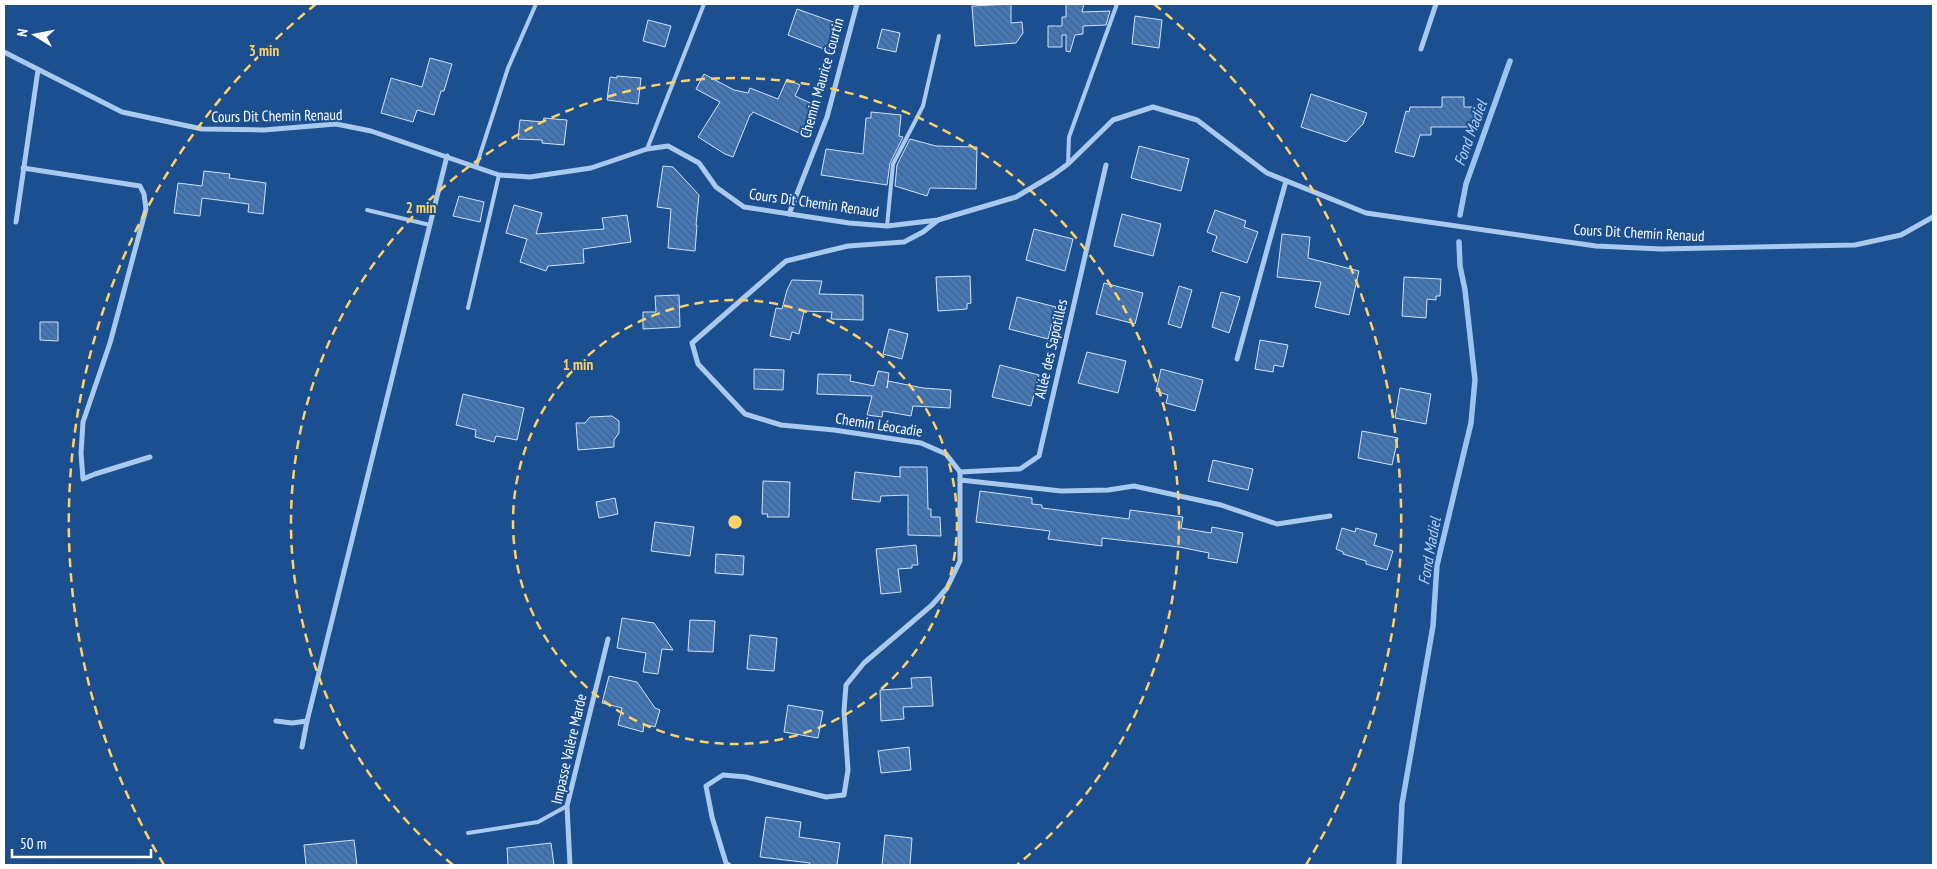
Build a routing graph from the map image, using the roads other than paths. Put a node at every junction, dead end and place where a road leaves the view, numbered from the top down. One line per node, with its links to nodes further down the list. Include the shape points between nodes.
1 (536, 4): 14 (lane, via 508,68)
2 (704, 4): 10 (lane)
3 (857, 4): 19 (street, Chemin Maurice Courtin, via 827,117)
4 (1117, 4): 12 (lane, via 1069,137)
5 (1436, 4): 7 (street)
6 (939, 36): 24 (lane, via 923,106 893,164)
7 (1421, 49)
8 (4, 52): 9 (street, Cours Dit Chemin Renaud)
9 (38, 70): 11 (street, Cours Dit Chemin Renaud, via 122,112 202,129 264,130 336,124 371,131); 15 (street)
10 (647, 150): 16 (street, Cours Dit Chemin Renaud, via 591,168 530,177); 19 (street, Cours Dit Chemin Renaud, via 668,146 699,163 716,187 744,207)
11 (447, 156): 14 (street, Cours Dit Chemin Renaud); 23 (street)
12 (1068, 164): 17 (street, Cours Dit Chemin Renaud, via 1113,120 1153,107 1197,120 1266,173); 21 (street, Cours Dit Chemin Renaud, via 1016,197)
13 (1106, 165): 28 (street, Allée des Sapotilles, via 1040,456 1020,469)
14 (476, 167): 16 (street, Cours Dit Chemin Renaud)
15 (24, 168): 22 (street); 27 (street, via 140,186 144,194 146,209 110,343 83,422 83,479)
16 (499, 175): 25 (lane)
17 (1286, 181): 20 (street, Cours Dit Chemin Renaud, via 1366,213 1596,246 1662,249 1855,245 1901,235); 26 (street)
18 (367, 210): 23 (lane)
19 (789, 214): 24 (street, Cours Dit Chemin Renaud)
20 (1933, 217)
21 (938, 220): 24 (street, Cours Dit Chemin Renaud); 28 (street, Chemin Léocadie, via 904,242 848,246 786,260 692,343 698,364 745,414 781,425 921,443 946,454)
22 (16, 222)
23 (430, 225): 33 (street)
24 (887, 226)
25 (468, 308)
26 (1237, 359)
27 (150, 457)
28 (960, 472): 29 (street)
29 (960, 480): 30 (street, via 1061,492 1134,486 1221,505 1277,524); 38 (street, via 960,561 948,588 864,663 846,685 844,712 848,770 844,795 826,797 722,775 706,786 712,816)
30 (1330, 516)
31 (608, 639): 35 (street, Impasse Valère Marde)
32 (276, 721): 33 (street)
33 (307, 721): 34 (street)
34 (302, 747)
35 (567, 806): 36 (lane, via 538,822); 37 (street, Impasse Valère Marde)
36 (468, 834)
37 (570, 865)
38 (729, 865)

